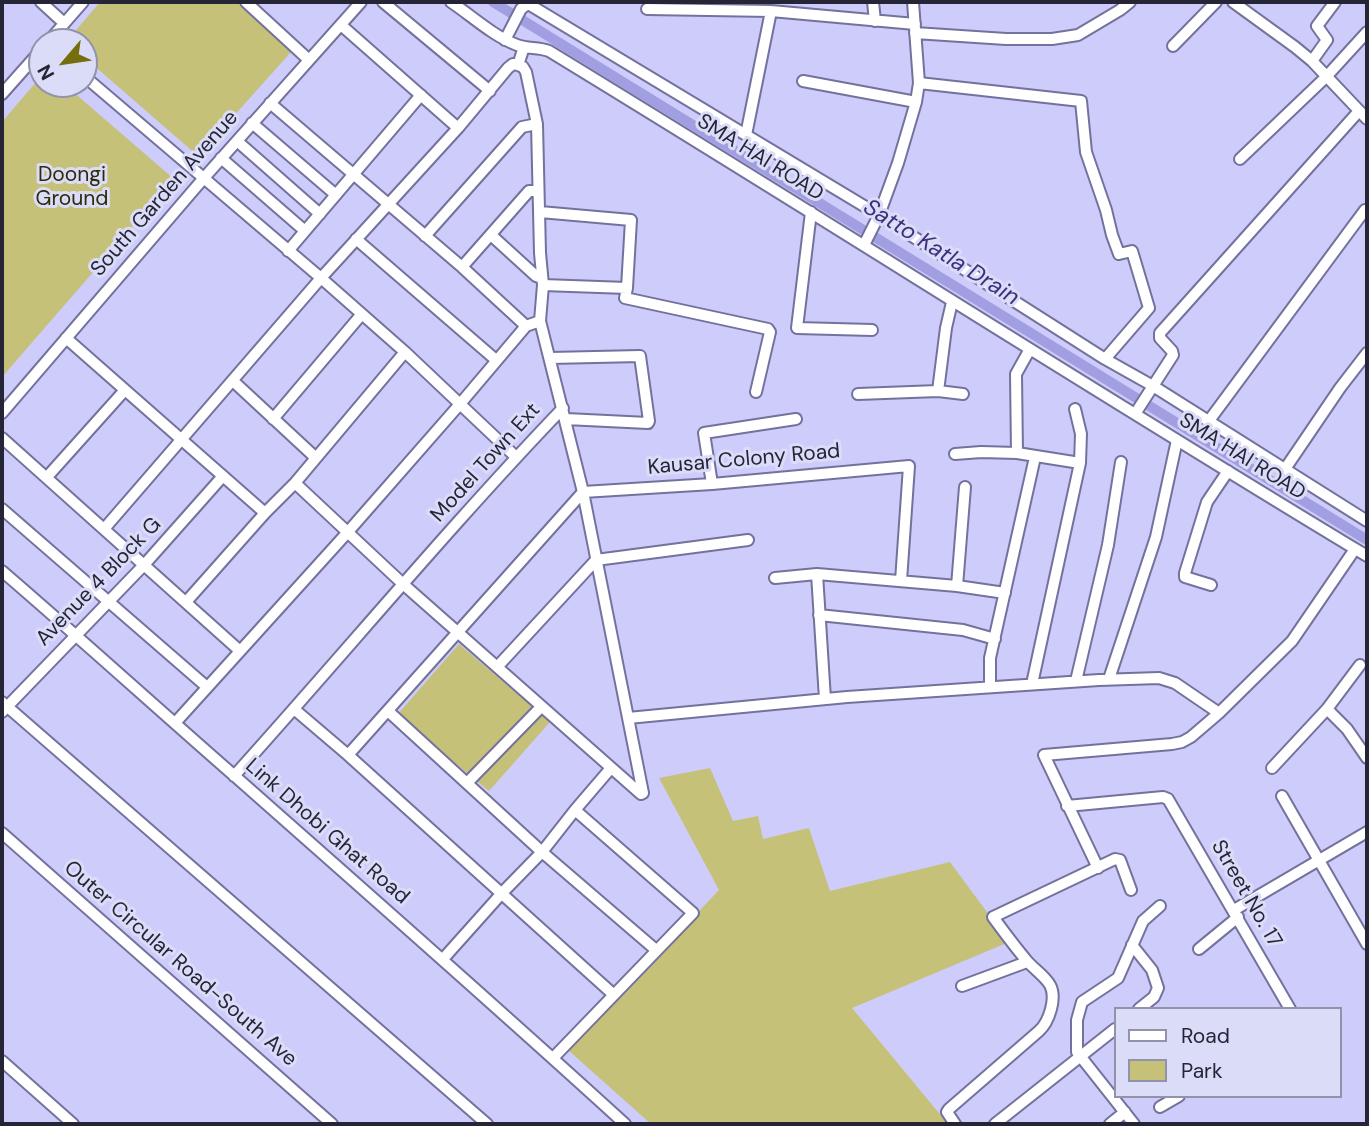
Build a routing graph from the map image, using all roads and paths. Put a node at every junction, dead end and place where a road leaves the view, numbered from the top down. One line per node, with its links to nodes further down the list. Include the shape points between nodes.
1 (41, 2): 19 (street)
2 (83, 2): 19 (street)
3 (246, 2): 27 (street)
4 (361, 2): 20 (street, South Garden Avenue)
5 (383, 2): 35 (street)
6 (452, 2): 24 (street, SMA HAI ROAD)
7 (788, 2): 17 (street)
8 (873, 2): 18 (street)
9 (913, 2): 22 (street)
10 (1130, 2): 22 (street, via 1078,35 1052,39)
11 (1216, 2): 25 (street)
12 (1233, 2): 28 (street)
13 (1335, 2): 28 (street, via 1317,26 1327,40)
14 (526, 4): 24 (street); 44 (street)
15 (647, 9): 16 (street)
16 (771, 11): 17 (street); 44 (street)
17 (788, 14): 18 (street)
18 (875, 21): 22 (street)
19 (64, 23): 21 (street)
20 (341, 25): 27 (street, South Garden Avenue); 37 (street)
21 (60, 28)
22 (915, 29): 33 (street)
23 (1367, 32): 31 (street)
24 (505, 40): 26 (street, SMA HAI ROAD)
25 (1173, 46)
26 (524, 47): 30 (street); 55 (street, SMA HAI ROAD, via 549,51)
27 (309, 60): 39 (street, South Garden Avenue)
28 (1312, 61): 31 (street)
29 (28, 65): 36 (street)
30 (518, 65): 35 (street, via 508,68); 42 (street, Model Town Ext, via 526,72)
31 (1326, 77): 40 (street); 47 (street)
32 (803, 81): 38 (street)
33 (919, 83): 38 (street); 78 (street, via 1081,101 1086,152 1112,235 1119,254 1132,251 1149,307)
34 (98, 88): 49 (street)
35 (490, 91): 43 (street)
36 (2, 94)
37 (421, 95): 43 (street); 48 (street)
38 (916, 102): 57 (street)
39 (270, 103): 41 (street, South Garden Avenue); 48 (street)
40 (1363, 115): 82 (street, via 1164,328 1160,338 1173,355)
41 (252, 123): 45 (street, South Garden Avenue); 51 (street)
42 (537, 124): 50 (street, Model Town Ext); 60 (street, via 522,127)
43 (458, 128): 52 (street)
44 (746, 135): 57 (street)
45 (237, 141): 46 (street, South Garden Avenue); 56 (street)
46 (221, 158): 49 (street, South Garden Avenue); 58 (street)
47 (1240, 159)
48 (354, 176): 51 (street); 52 (street)
49 (202, 179): 63 (street); 73 (street, South Garden Avenue)
50 (538, 191): 54 (street, Model Town Ext); 59 (street, via 529,191)
51 (336, 195): 56 (street)
52 (388, 205): 60 (street); 61 (street)
53 (1366, 210): 94 (street)
54 (540, 212): 66 (street, Model Town Ext); 67 (street, via 631,220)
55 (811, 212): 62 (street, SMA HAI ROAD); 72 (street, via 797,328)
56 (320, 214): 58 (street)
57 (877, 218): 62 (street); 78 (street)
58 (305, 231): 63 (street)
59 (491, 235): 64 (street); 66 (street)
60 (425, 236): 64 (street)
61 (356, 239): 65 (street); 79 (street)
62 (866, 240): 68 (street, SMA HAI ROAD)
63 (288, 250): 65 (street)
64 (461, 267): 71 (street)
65 (321, 278): 69 (street); 80 (street)
66 (542, 281): 67 (street); 70 (street, Model Town Ext)
67 (627, 288): 84 (street, via 625,298 768,329)
68 (952, 302): 74 (street, SMA HAI ROAD); 83 (street)
69 (361, 315): 75 (street); 92 (street)
70 (540, 321): 71 (street); 77 (street, Model Town Ext)
71 (526, 326): 79 (street)
72 (872, 330)
73 (66, 338): 81 (street); 90 (street, South Garden Avenue)
74 (1030, 349): 89 (street, SMA HAI ROAD); 98 (street, via 1016,374)
75 (405, 352): 87 (street); 102 (street)
76 (1367, 353): 105 (street)
77 (550, 358): 91 (street, Model Town Ext); 91 (street, via 640,356 648,423)
78 (1105, 359): 82 (street)
79 (496, 360): 87 (street)
80 (233, 381): 92 (street); 96 (street)
81 (125, 390): 96 (street); 108 (street)
82 (1151, 390): 89 (street); 94 (street)
83 (937, 391): 85 (street); 86 (street)
84 (756, 392)
85 (858, 394)
86 (963, 394)
87 (460, 404): 100 (street); 117 (street)
88 (1075, 409): 104 (street, via 1081,434)
89 (1137, 411): 97 (street, SMA HAI ROAD)
90 (2, 413)
91 (564, 414): 100 (street, Model Town Ext); 112 (street)
92 (273, 419): 102 (street)
93 (796, 419): 110 (street, via 705,433)
94 (1208, 422): 105 (street)
95 (2, 438): 108 (street)
96 (183, 440): 107 (street); 116 (street)
97 (1177, 440): 106 (street, SMA HAI ROAD); 140 (street, via 1156,537)
98 (1017, 453): 99 (street); 101 (street)
99 (955, 454)
100 (516, 457): 127 (street, Model Town Ext)
101 (1035, 457): 104 (street); 130 (street)
102 (316, 458): 109 (street)
103 (1121, 462): 141 (street, via 1108,545)
104 (1080, 463): 142 (street)
105 (1286, 469): 115 (street)
106 (1228, 471): 119 (street, SMA HAI ROAD); 128 (street, via 1207,502 1185,573)
107 (223, 476): 114 (street); 122 (street, Avenue 4 Block G)
108 (47, 477): 116 (street)
109 (295, 483): 114 (street); 117 (street)
110 (712, 484): 112 (street, Kausar Colony Road); 126 (street, Kausar Colony Road, via 909,466)
111 (965, 487): 129 (street)
112 (583, 492): 121 (street); 134 (street)
113 (2, 509): 131 (street)
114 (265, 513): 132 (street)
115 (1367, 521)
116 (104, 529): 122 (street)
117 (347, 533): 127 (street); 137 (street)
118 (748, 540): 121 (street)
119 (1355, 549): 120 (street, SMA HAI ROAD); 151 (street, via 1292,641)
120 (1367, 556)
121 (596, 560): 139 (street); 152 (street)
122 (144, 565): 131 (street, Avenue 4 Block G); 132 (street)
123 (2, 571): 135 (street, Link Dhobi Ghat Road)
124 (817, 574): 125 (street); 126 (street); 133 (street)
125 (775, 578)
126 (901, 581): 129 (street)
127 (403, 584): 134 (street); 148 (street, Model Town Ext)
128 (1211, 585)
129 (957, 586): 130 (street)
130 (1004, 593): 136 (street)
131 (109, 601): 135 (street, Avenue 4 Block G); 143 (street)
132 (186, 602): 137 (street)
133 (819, 615): 136 (street, via 963,630); 145 (street)
134 (457, 632): 139 (street); 150 (street)
135 (76, 634): 146 (street, Avenue 4 Block G); 153 (street, Link Dhobi Ghat Road)
136 (995, 639): 144 (street)
137 (240, 651): 143 (street)
138 (1360, 665): 149 (street)
139 (498, 666): 147 (street)
140 (1109, 679): 141 (street); 151 (street, via 1159,678 1175,683)
141 (1076, 681): 142 (street)
142 (1032, 684): 144 (street)
143 (207, 687): 153 (street)
144 (990, 687): 145 (street)
145 (825, 699): 152 (street)
146 (3, 707): 191 (street)
147 (541, 707): 156 (street); 159 (street)
148 (294, 709): 154 (street); 158 (street, Model Town Ext)
149 (1327, 709): 155 (street, via 1348,729); 157 (street)
150 (388, 710): 154 (street); 159 (street)
151 (1219, 713): 161 (street, via 1182,742 1044,755)
152 (628, 718): 156 (street, via 643,793)
153 (175, 723): 158 (street, Link Dhobi Ghat Road)
154 (348, 755): 169 (street)
155 (1367, 758)
156 (611, 768): 162 (street)
157 (1272, 768)
158 (234, 776): 176 (street, Link Dhobi Ghat Road)
159 (467, 783): 165 (street)
160 (1282, 796): 166 (street)
161 (1068, 806): 167 (street); 171 (street, Street No. 17, via 1168,799)
162 (575, 810): 165 (street); 175 (street, via 693,913)
163 (1367, 832): 166 (street)
164 (2, 833): 190 (street, Outer Circular Road-South Ave)
165 (542, 852): 169 (street); 175 (street)
166 (1319, 860): 171 (street); 172 (street)
167 (1098, 868): 168 (street, via 1118,859); 177 (street, via 993,917)
168 (1131, 890)
169 (502, 893): 176 (street); 179 (street)
170 (1160, 906): 173 (street, via 1143,921)
171 (1236, 914): 174 (street); 181 (street, Street No. 17)
172 (1367, 944)
173 (1132, 945): 180 (street, via 1152,970 1158,988); 183 (street, via 1118,978 1082,1002 1077,1020)
174 (1199, 948)
175 (656, 950): 179 (street)
176 (443, 959): 184 (street, Link Dhobi Ghat Road)
177 (1027, 962): 178 (street); 193 (street, via 1051,988 1051,1008 1044,1027 949,1109 948,1116)
178 (962, 986)
179 (614, 995): 184 (street)
180 (1142, 1007)
181 (1289, 1007)
182 (1114, 1030): 183 (street)
183 (1080, 1056): 188 (street); 194 (street)
184 (553, 1058): 192 (street, Link Dhobi Ghat Road)
185 (2, 1061): 189 (street)
186 (1176, 1098): 187 (street)
187 (1160, 1107)
188 (1125, 1112): 195 (street); 196 (street)
189 (73, 1124)
190 (332, 1124)
191 (487, 1124)
192 (625, 1124)
193 (955, 1124)
194 (995, 1124)
195 (1110, 1124)
196 (1134, 1124)

